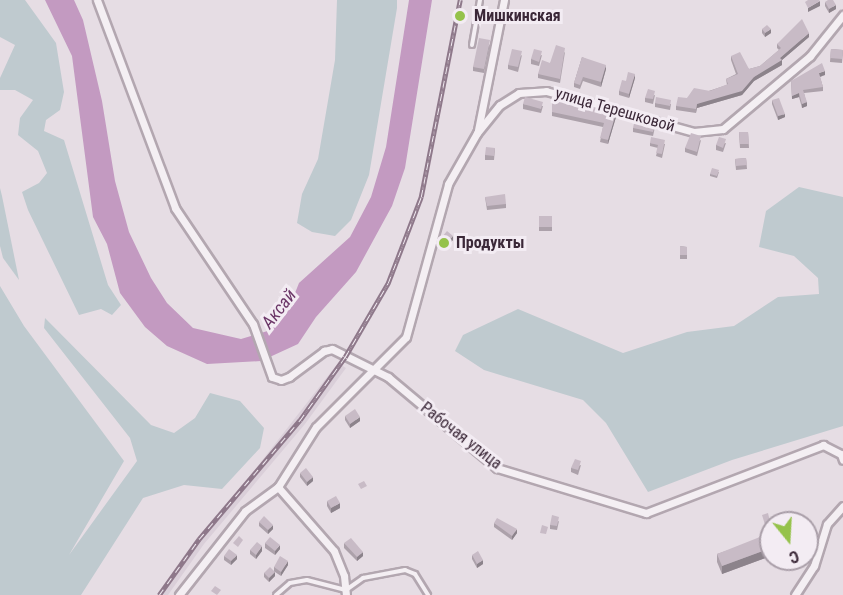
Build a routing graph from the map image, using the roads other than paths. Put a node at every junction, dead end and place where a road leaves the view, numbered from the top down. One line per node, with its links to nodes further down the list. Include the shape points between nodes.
1 (98, 0): 7 (street, Рабочая улица, via 175,208 253,324 272,376 281,380 332,349)
2 (480, 0): 5 (lane)
3 (504, 0): 6 (street)
4 (843, 15): 6 (street, улица Терешковой, via 810,56 723,129 694,132 539,91 510,98)
5 (472, 45)
6 (477, 133): 7 (street, улица Терешковой, via 448,184 406,337)
7 (373, 369): 8 (street, Рабочая улица, via 388,377 497,468 646,513 824,445 841,454); 9 (street, via 316,427)
8 (843, 460)
9 (278, 487): 11 (street, via 334,552); 12 (street, via 244,511)
10 (843, 506): 15 (street, via 827,524 814,566)
11 (346, 593): 13 (lane, via 307,580 290,583); 14 (lane, via 363,578 405,570 415,574)
12 (180, 595)
13 (276, 595)
14 (428, 595)
15 (795, 595)

